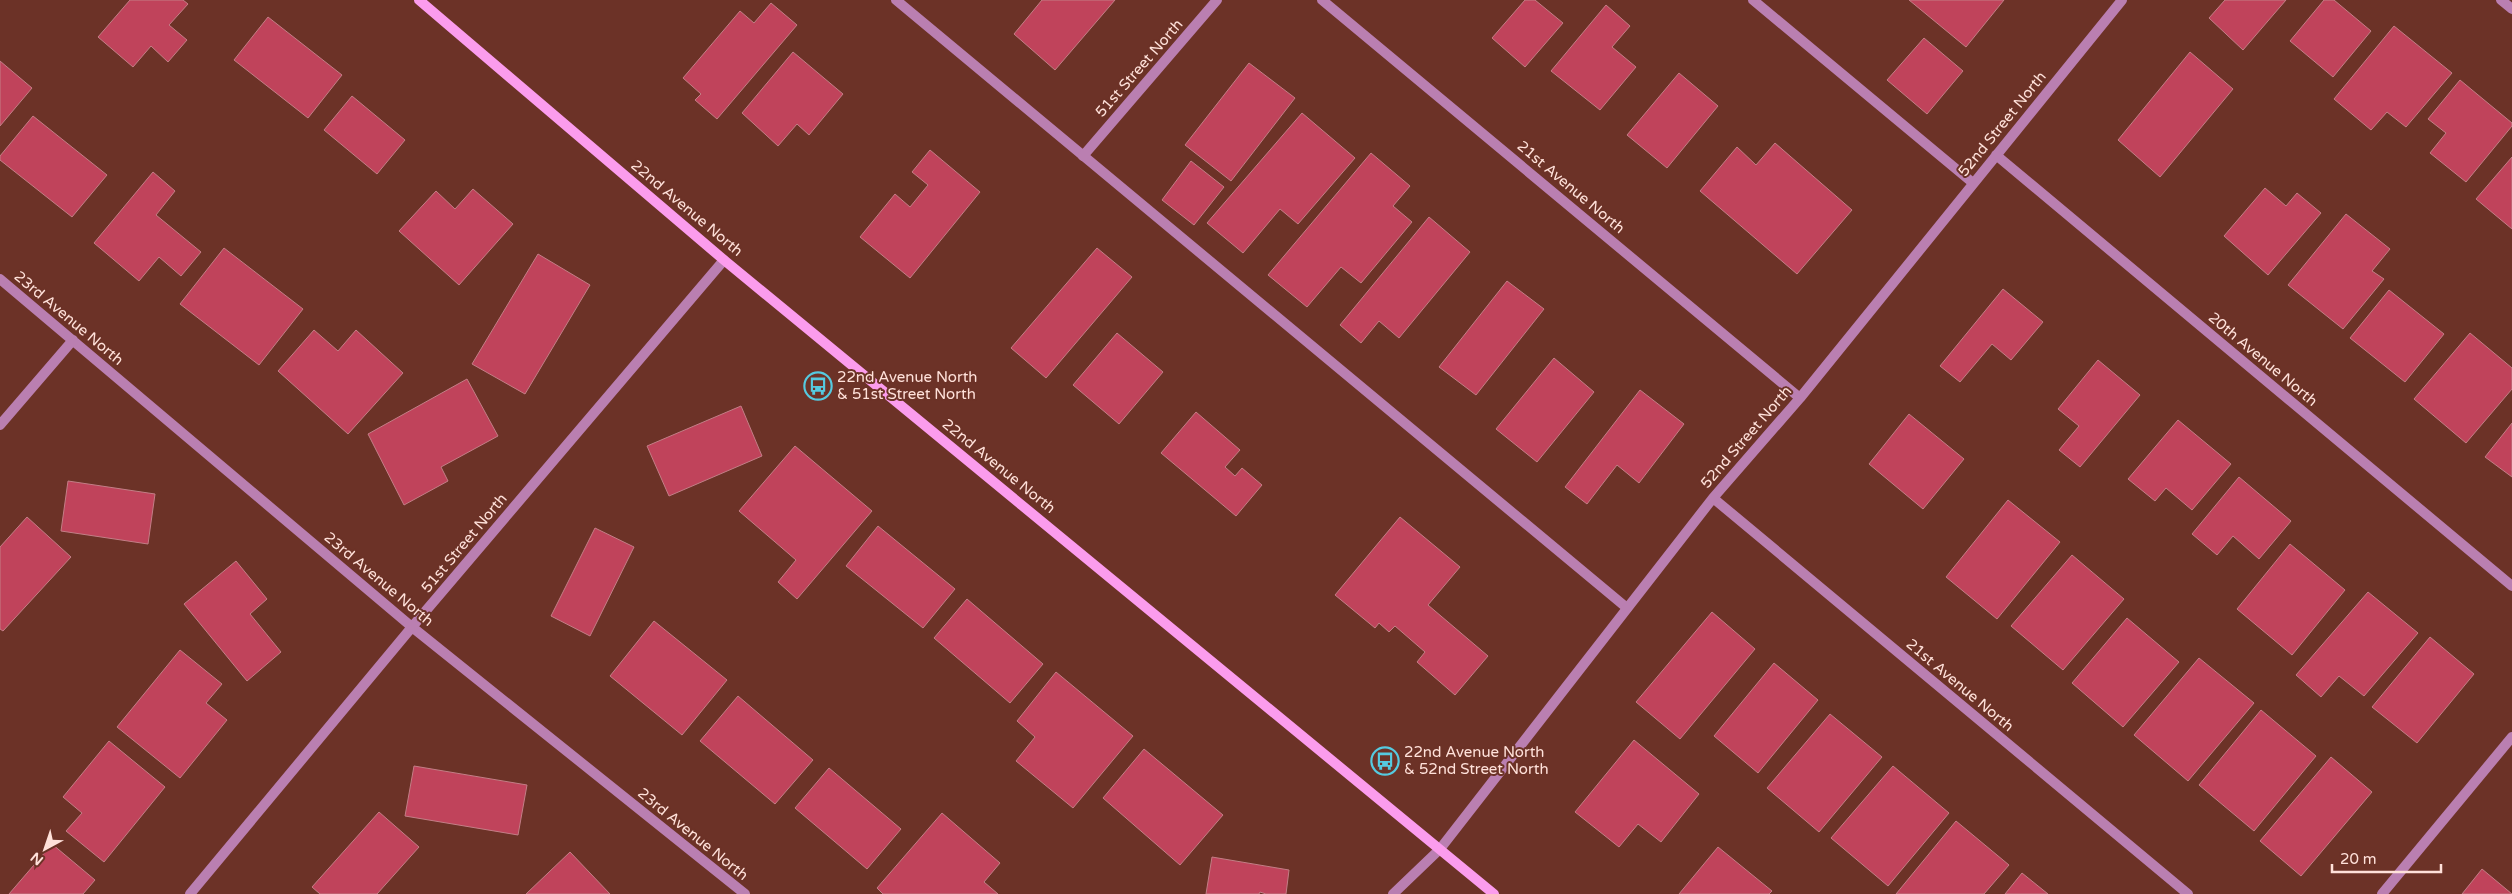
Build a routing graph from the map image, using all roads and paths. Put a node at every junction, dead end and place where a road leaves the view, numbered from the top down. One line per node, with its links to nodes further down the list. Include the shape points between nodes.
1 (419, 0): 12 (main road, 22nd Avenue North)
2 (896, 0): 10 (street)
3 (1217, 0): 10 (street, 51st Street North)
4 (1322, 0): 15 (street, 21st Avenue North)
5 (1753, 0): 11 (street)
6 (2122, 0): 9 (street, 52nd Street North)
7 (2501, 0): 8 (street)
8 (2512, 9)
9 (1996, 155): 11 (street, 52nd Street North); 18 (street, 20th Avenue North)
10 (1083, 156): 19 (street)
11 (1973, 183): 15 (street, 52nd Street North)
12 (724, 260): 20 (street, 51st Street North); 22 (main road, 22nd Avenue North)
13 (0, 279): 14 (street, 23rd Avenue North)
14 (73, 340): 16 (street); 20 (street, 23rd Avenue North)
15 (1800, 398): 17 (street, 52nd Street North)
16 (0, 425)
17 (1713, 498): 19 (street, 52nd Street North); 27 (street, 21st Avenue North)
18 (2512, 586)
19 (1628, 608): 22 (street, 52nd Street North)
20 (412, 627): 23 (street, 51st Street North); 24 (street, 23rd Avenue North)
21 (2512, 737): 28 (street)
22 (1440, 848): 25 (street, 52nd Street North); 26 (main road, 22nd Avenue North)
23 (190, 894)
24 (745, 894)
25 (1393, 894)
26 (1494, 894)
27 (2188, 894)
28 (2382, 894)

